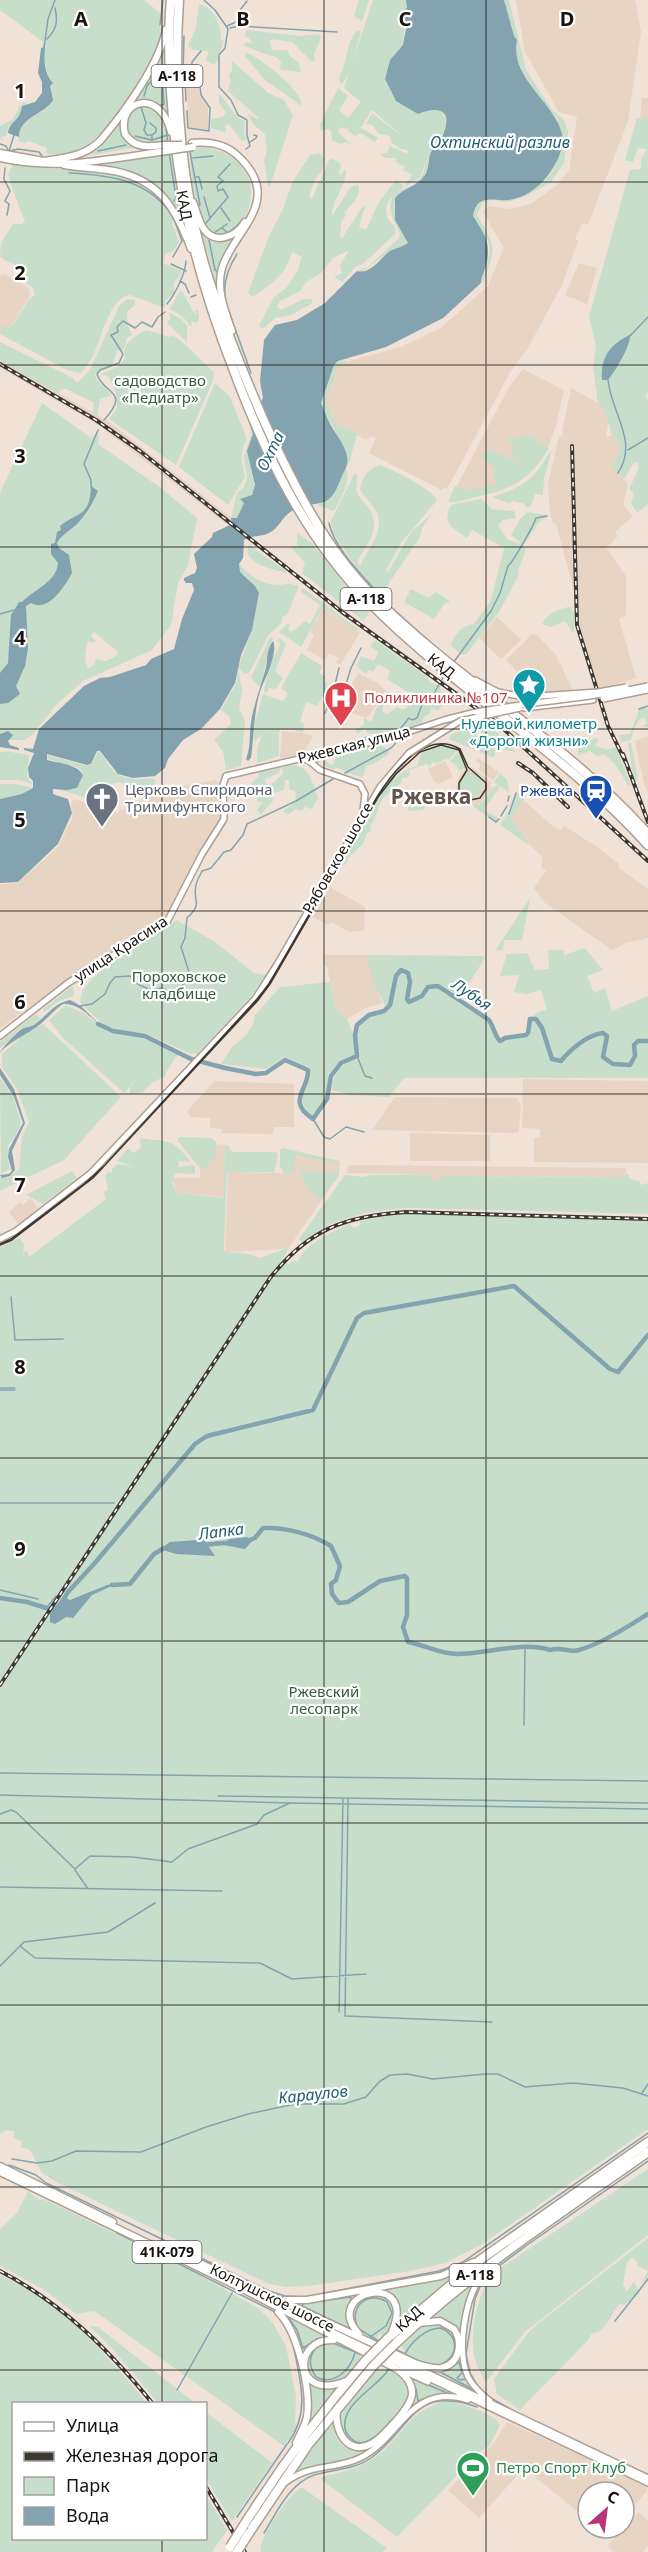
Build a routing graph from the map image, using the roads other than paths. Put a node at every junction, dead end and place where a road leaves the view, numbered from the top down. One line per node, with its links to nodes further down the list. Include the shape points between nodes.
1 (171, 0): 3 (highway, КАД / А-118)
2 (179, 0): 10 (highway, КАД / А-118, via 178,87)
3 (170, 11): 5 (highway, КАД / А-118); 8 (main road, via 160,52 100,141 73,157)
4 (193, 145): 5 (main road, bridge); 5 (main road, bridge); 10 (main road, via 218,148 236,158 250,179 253,196 250,214 241,228 222,238 203,228); 12 (main road, via 211,142 234,152 246,164 256,189 253,215 226,257 220,276 220,293)
5 (171, 146): 5 (main road, via 145,147 131,141 123,128 130,109 143,103 158,107 167,117); 8 (main road, via 68,161); 9 (main road); 11 (highway, КАД / А-118)
6 (0, 153): 8 (main road)
7 (0, 158): 9 (main road)
8 (42, 161)
9 (64, 165): 11 (main road, via 115,171 154,188 180,219)
10 (191, 199): 12 (highway, КАД / А-118, via 209,279)
11 (196, 262): 13 (highway, КАД / А-118)
12 (237, 355): 13 (highway, КАД / А-118)
13 (250, 401): 14 (highway, А-118)
14 (307, 518): 15 (highway, КАД / А-118, via 360,583); 15 (highway, КАД / А-118, via 342,572 369,602 442,667)
15 (462, 678): 16 (main road, bridge, via 524,697); 17 (highway, КАД / А-118)
16 (648, 686): 18 (main road, Ржевская улица, bridge, via 476,712); 20 (main road, Рябовское шоссе, bridge, via 469,717 449,726 409,753 385,780)
17 (543, 743): 21 (highway, КАД / А-118, via 599,785); 22 (highway, КАД / А-118)
18 (302, 758): 19 (main road, Ржевская улица); 20 (main road, via 317,769 363,787)
19 (231, 774): 23 (main road, улица Красина, via 223,780 224,819 167,922 68,983)
20 (361, 818): 24 (main road, Рябовское шоссе, via 255,999 91,1173)
21 (648, 834)
22 (648, 845)
23 (0, 1036)
24 (0, 1239)
25 (648, 2142): 30 (highway, КАД / А-118)
26 (648, 2152): 29 (highway, КАД / А-118)
27 (0, 2166): 32 (main road, Колтушское шоссе / 41К-079)
28 (0, 2172): 31 (main road, Колтушское шоссе / 41К-079)
29 (502, 2253): 34 (highway, КАД / А-118); 43 (main road, via 481,2275 471,2293 463,2346 468,2377)
30 (480, 2260): 32 (main road, via 441,2276 300,2301); 36 (highway, КАД / А-118)
31 (237, 2286): 33 (main road); 42 (main road, Колтушское шоссе / 41К-079)
32 (255, 2290): 35 (main road); 42 (main road, Колтушское шоссе / 41К-079)
33 (260, 2300): 37 (main road); 46 (main road, via 281,2314 293,2332 307,2394 305,2423)
34 (417, 2324): 36 (highway, КАД / А-118); 39 (main road, via 444,2322 454,2329 459,2342 456,2356 448,2364 435,2368)
35 (364, 2338): 36 (main road, via 353,2326 351,2312 357,2298 374,2291 389,2296 396,2308); 39 (main road)
36 (391, 2339): 38 (highway, КАД / А-118, bridge)
37 (339, 2340): 40 (main road); 41 (main road, via 313,2345 305,2357 305,2370 311,2381 324,2387)
38 (370, 2363): 41 (highway, КАД / А-118); 44 (highway, КАД / А-118)
39 (417, 2364): 42 (main road)
40 (397, 2369): 42 (main road); 44 (main road, via 411,2385 412,2398 372,2444 359,2447 345,2442 337,2428)
41 (350, 2379): 46 (highway, КАД / А-118)
42 (485, 2404): 43 (main road, Колтушское шоссе / 41К-079); 45 (main road, Колтушское шоссе / 41К-079); 48 (main road, via 452,2397 426,2401 363,2456 306,2470)
43 (498, 2407): 45 (main road, Колтушское шоссе / 41К-079)
44 (338, 2408): 48 (highway, КАД / А-118)
45 (510, 2416): 47 (main road, 41К-079)
46 (288, 2457): 49 (highway, КАД / А-118)
47 (648, 2481)
48 (280, 2487): 49 (highway, КАД / А-118)
49 (247, 2529): 50 (highway, КАД / А-118, bridge)
50 (231, 2550)

